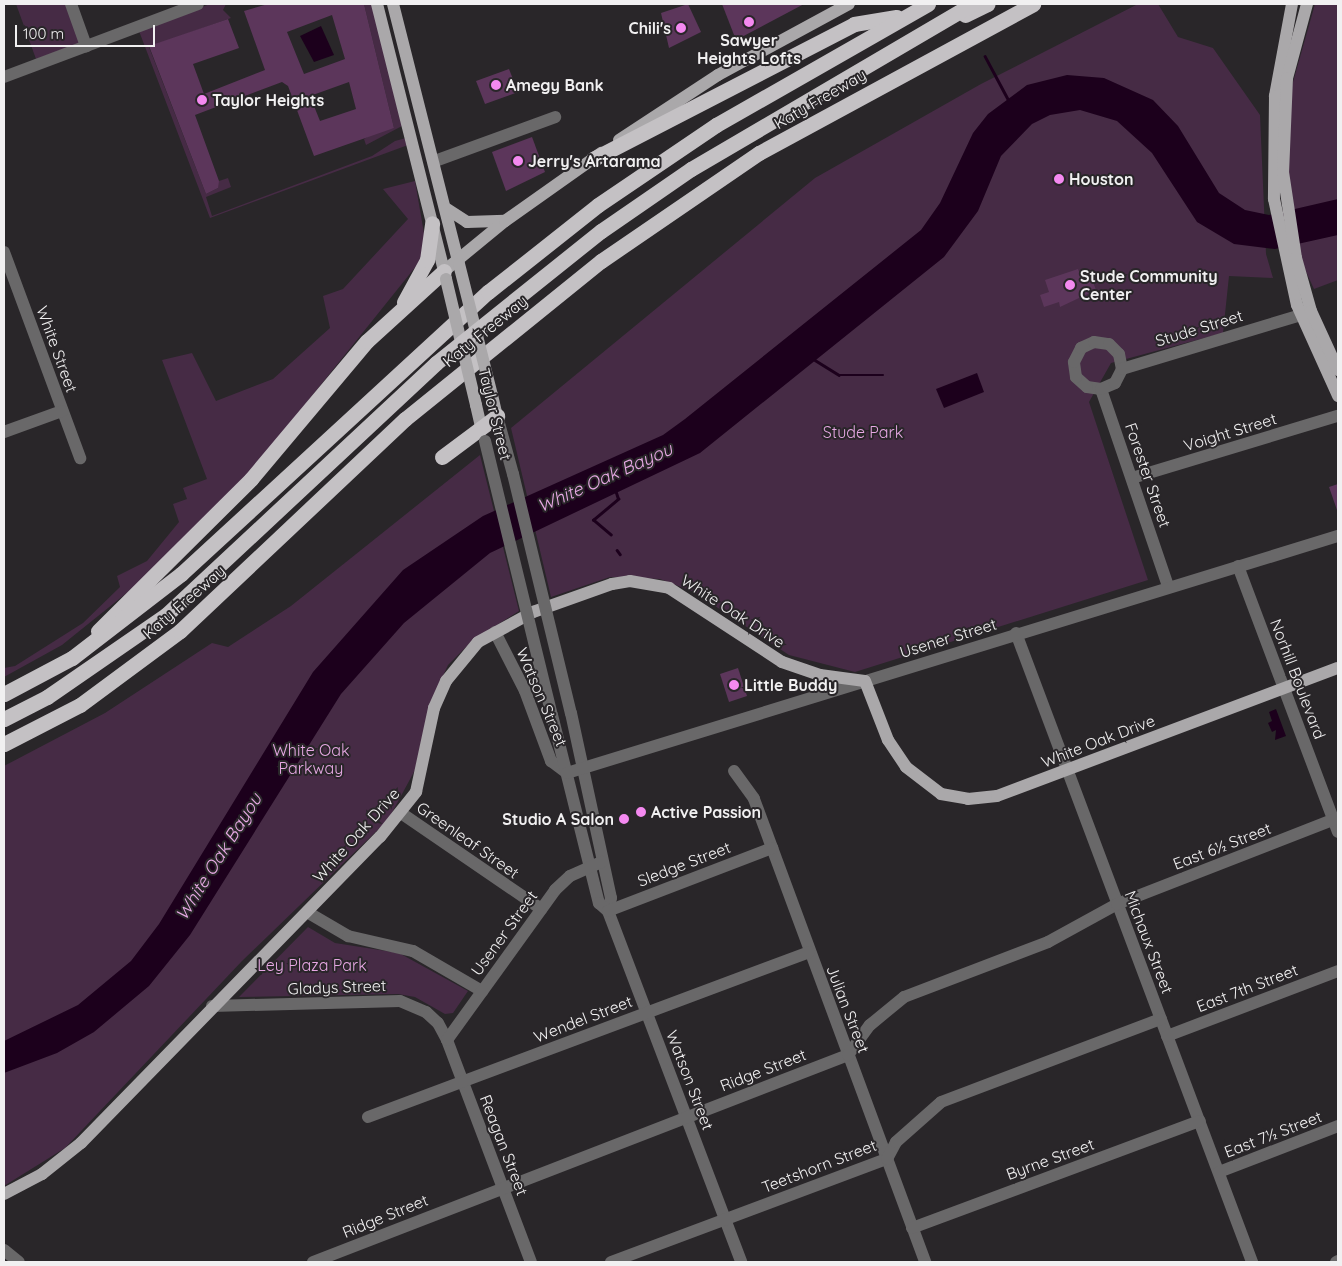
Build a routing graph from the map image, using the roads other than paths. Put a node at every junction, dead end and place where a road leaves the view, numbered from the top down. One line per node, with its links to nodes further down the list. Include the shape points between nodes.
1 (71, 4): 14 (street)
2 (198, 4): 14 (street)
3 (377, 4): 16 (main road, Taylor Street)
4 (393, 4): 15 (main road, Taylor Street)
5 (849, 4): 20 (main road, via 718,76)
6 (928, 4): 12 (highway, Katy Freeway)
7 (972, 4): 13 (highway)
8 (988, 4): 13 (highway)
9 (1033, 4): 55 (highway, Katy Freeway, via 760,153 600,261 405,419 180,631 80,705)
10 (1292, 4): 19 (main road, via 1281,48)
11 (1307, 4): 19 (main road, via 1287,78)
12 (906, 15): 20 (highway, via 854,24); 47 (highway, Katy Freeway, via 708,130 543,246 181,574)
13 (919, 35): 54 (highway, bridge, via 843,76 691,169 601,231 436,362 166,614 55,692)
14 (86, 46): 17 (street)
15 (408, 58): 16 (main road); 21 (main road, Taylor Street)
16 (392, 64): 24 (main road, Taylor Street)
17 (4, 77)
18 (555, 117): 21 (street)
19 (1277, 138): 28 (main road)
20 (593, 159): 23 (main road)
21 (435, 161): 22 (main road, Taylor Street)
22 (447, 209): 23 (main road, via 467,222); 26 (main road, Taylor Street)
23 (504, 221): 26 (main road)
24 (432, 223): 27 (main road, Taylor Street); 29 (highway, via 427,260)
25 (4, 252): 34 (street, White Street)
26 (459, 262): 27 (main road); 36 (main road, Taylor Street, bridge)
27 (445, 275): 29 (highway); 38 (main road, Taylor Street, bridge)
28 (1302, 307): 30 (street, Stude Street); 31 (main road); 33 (main road)
29 (400, 309): 47 (highway, via 367,340 251,479 107,618)
30 (1122, 369): 32 (street, via 1115,382); 32 (street, via 1119,354 1109,344 1094,342 1081,348 1074,362 1076,377 1087,387)
31 (1338, 370)
32 (1101, 389): 41 (street, Forester Street)
33 (1338, 396)
34 (62, 411): 37 (street); 40 (street, White Street)
35 (1338, 416): 41 (street, Voight Street)
36 (499, 423): 38 (highway); 56 (street, Taylor Street, bridge, via 571,712)
37 (4, 432)
38 (483, 434): 39 (highway); 58 (street, Taylor Street, bridge)
39 (442, 457)
40 (80, 458)
41 (1132, 478): 44 (street, Forester Street)
42 (1338, 536): 43 (street, Usener Street)
43 (1238, 566): 44 (street, Usener Street); 51 (street, Norhill Boulevard)
44 (1168, 586): 46 (street, Usener Street)
45 (495, 632): 49 (main road, White Oak Drive, via 585,592 630,581 644,582 686,596 759,649); 58 (street, Watson Street, via 525,691 551,761); 60 (main road, White Oak Drive, via 465,655 446,680 434,708 421,777)
46 (1016, 634): 50 (street, Usener Street); 59 (street, Michaux Street)
47 (86, 646): 52 (highway, Katy Freeway)
48 (1338, 668): 51 (main road, White Oak Drive)
49 (820, 675): 50 (main road, White Oak Drive); 53 (street)
50 (865, 681): 53 (street, Usener Street); 59 (main road, White Oak Drive, via 896,754 916,778 941,794 968,799 997,796)
51 (1284, 689): 59 (main road, White Oak Drive); 61 (street, Norhill Boulevard)
52 (4, 694)
53 (824, 695): 56 (street, Usener Street)
54 (4, 719)
55 (4, 744)
56 (582, 769): 58 (street, Usener Street); 63 (street, Watson Street)
57 (734, 771): 62 (street, Julian Street, via 754,799)
58 (567, 773): 64 (street, Watson Street)
59 (1068, 776): 65 (street, Michaux Street)
60 (401, 813): 66 (street, Greenleaf Street); 68 (main road, White Oak Drive)
61 (1337, 823): 65 (street, East 6½ Street)
62 (772, 848): 67 (street, Sledge Street); 69 (street, Julian Street)
63 (602, 862): 64 (street, Usener Street); 67 (street, Watson Street, via 611,898)
64 (589, 866): 66 (street, Usener Street, via 570,876); 67 (street, Watson Street, via 599,903)
65 (1117, 904): 74 (street, Michaux Street); 77 (street, via 1048,942 895,1001 870,1025)
66 (541, 909): 71 (street, Usener Street)
67 (608, 911): 73 (street, Watson Street)
68 (307, 912): 71 (street, via 348,936 414,951); 72 (main road, White Oak Drive)
69 (809, 952): 73 (street, Wendel Street); 77 (street, Julian Street)
70 (1338, 971): 75 (street, East 7th Street)
71 (482, 992): 76 (street, Usener Street)
72 (212, 1006): 76 (street, Gladys Street, via 400,1001 426,1012 438,1023); 86 (main road, White Oak Drive, via 81,1143 42,1174)
73 (647, 1012): 78 (street, Wendel Street); 80 (street, Watson Street)
74 (1160, 1019): 75 (street, Michaux Street); 83 (street, Teetshorn Street, via 941,1102 896,1142)
75 (1167, 1036): 81 (street, Michaux Street)
76 (447, 1040): 78 (street, Reagan Street)
77 (848, 1055): 80 (street, Ridge Street); 83 (street, Julian Street)
78 (463, 1082): 79 (street, Wendel Street); 85 (street, Reagan Street)
79 (368, 1117)
80 (687, 1117): 85 (street, Ridge Street); 87 (street, Watson Street)
81 (1200, 1121): 84 (street, Michaux Street); 88 (street, Byrne Street)
82 (1338, 1126): 84 (street, East 7½ Street)
83 (887, 1159): 87 (street, Teetshorn Street); 88 (street, Julian Street)
84 (1219, 1172): 96 (street, Michaux Street)
85 (502, 1186): 91 (street, Ridge Street); 92 (street, Reagan Street)
86 (4, 1194)
87 (725, 1219): 93 (street, Teetshorn Street); 94 (street, Watson Street)
88 (912, 1228): 95 (street, Julian Street)
89 (4, 1250): 90 (street)
90 (19, 1262)
91 (317, 1262)
92 (531, 1262)
93 (611, 1262)
94 (741, 1262)
95 (925, 1262)
96 (1252, 1262)

